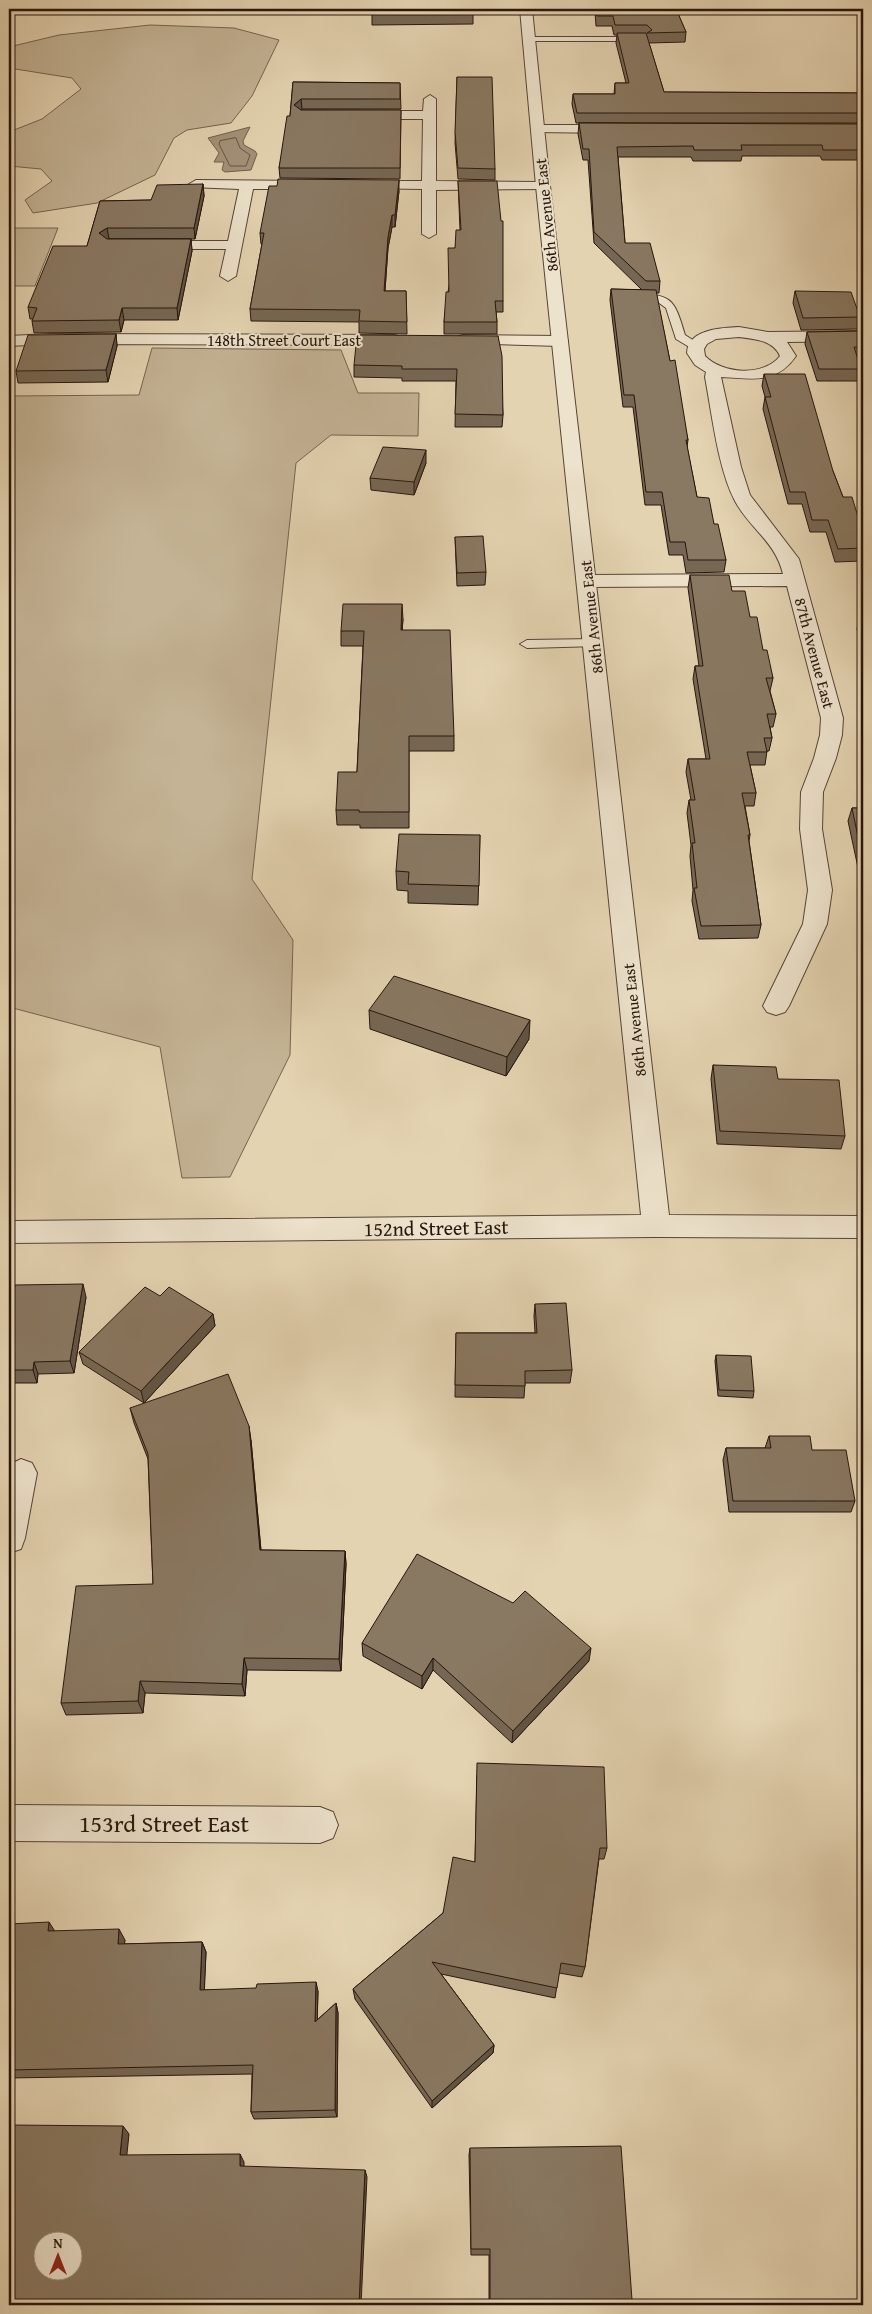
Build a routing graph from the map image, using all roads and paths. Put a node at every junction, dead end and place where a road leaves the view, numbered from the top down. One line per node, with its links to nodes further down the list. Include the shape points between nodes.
1 (526, 9): 2 (street, 86th Avenue East)
2 (529, 39): 3 (lane); 7 (street, 86th Avenue East)
3 (646, 39)
4 (430, 99): 6 (street)
5 (351, 115): 6 (street)
6 (429, 115): 13 (street)
7 (538, 129): 8 (street); 14 (street, 86th Avenue East)
8 (627, 129)
9 (196, 184): 10 (street)
10 (247, 184): 11 (street); 17 (street)
11 (324, 185)
12 (343, 185): 13 (street)
13 (430, 186): 14 (street); 15 (street)
14 (543, 186): 24 (street, 86th Avenue East)
15 (429, 234)
16 (138, 245): 17 (street)
17 (234, 245): 18 (street)
18 (228, 276)
19 (624, 297): 26 (lane, via 657,297 672,307 680,336)
20 (863, 336): 21 (street)
21 (768, 337): 26 (street, via 724,333 701,340); 27 (street, via 786,349 788,356 777,369 734,374)
22 (412, 340): 25 (street, 148th Street Court East, via 49,339)
23 (451, 340): 24 (street)
24 (560, 341): 29 (street, 86th Avenue East)
25 (9, 342)
26 (695, 346): 27 (street, via 694,353 698,359)
27 (715, 369): 28 (street, 87th Avenue East, via 713,377 741,495 789,559)
28 (796, 580): 29 (street); 32 (street, 87th Avenue East, via 832,718 825,758 812,792 810,829 820,890 815,924)
29 (587, 581): 30 (street, 86th Avenue East)
30 (594, 643): 31 (lane); 33 (street, 86th Avenue East)
31 (527, 644)
32 (776, 1006)
33 (656, 1226): 34 (street, 152nd Street East); 35 (street, 152nd Street East)
34 (863, 1227)
35 (9, 1232)
36 (21, 1473): 37 (street)
37 (9, 1538)
38 (9, 1823): 39 (street, 153rd Street East)
39 (320, 1825)

